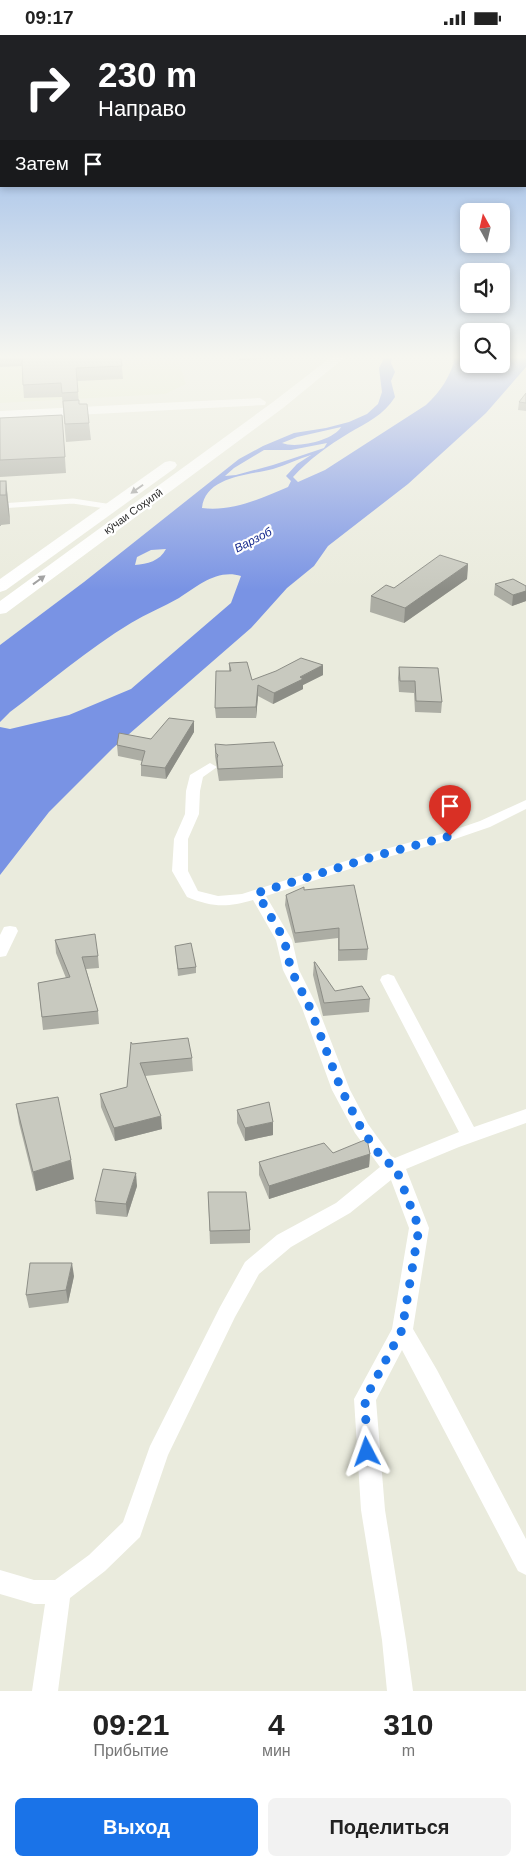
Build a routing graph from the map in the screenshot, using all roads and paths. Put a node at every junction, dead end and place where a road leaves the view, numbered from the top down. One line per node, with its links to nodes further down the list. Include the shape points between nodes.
1 (213, 435): 3 (main road)
2 (237, 435): 8 (main road, кӯчаи Соҳилӣ, one-way to 2)
3 (206, 440)
4 (183, 456): 6 (main road, кӯчаи Соҳилӣ, one-way to 6)
5 (0, 506): 6 (lane, via 73,501)
6 (112, 507): 7 (main road, кӯчаи Соҳилӣ)
7 (0, 587)
8 (0, 609)
9 (210, 767): 11 (street, via 197,775 192,814 181,839 180,871 192,894 213,902 232,901)
10 (526, 804): 11 (street, via 485,824 450,836)
11 (257, 893): 17 (street, via 284,939 291,970 310,1008 341,1089 361,1128 384,1161)
12 (10, 931): 13 (street)
13 (0, 951)
14 (388, 980): 16 (street)
15 (526, 1116): 16 (street)
16 (470, 1136): 17 (street)
17 (395, 1166): 18 (street, via 419,1228); 21 (street, via 343,1208 284,1241 252,1268 158,1453 132,1529 97,1563)
18 (402, 1330): 19 (street); 23 (street, via 365,1399 372,1510)
19 (526, 1563)
20 (0, 1582): 21 (street, via 34,1592)
21 (59, 1592): 22 (street)
22 (45, 1691)
23 (400, 1691)

